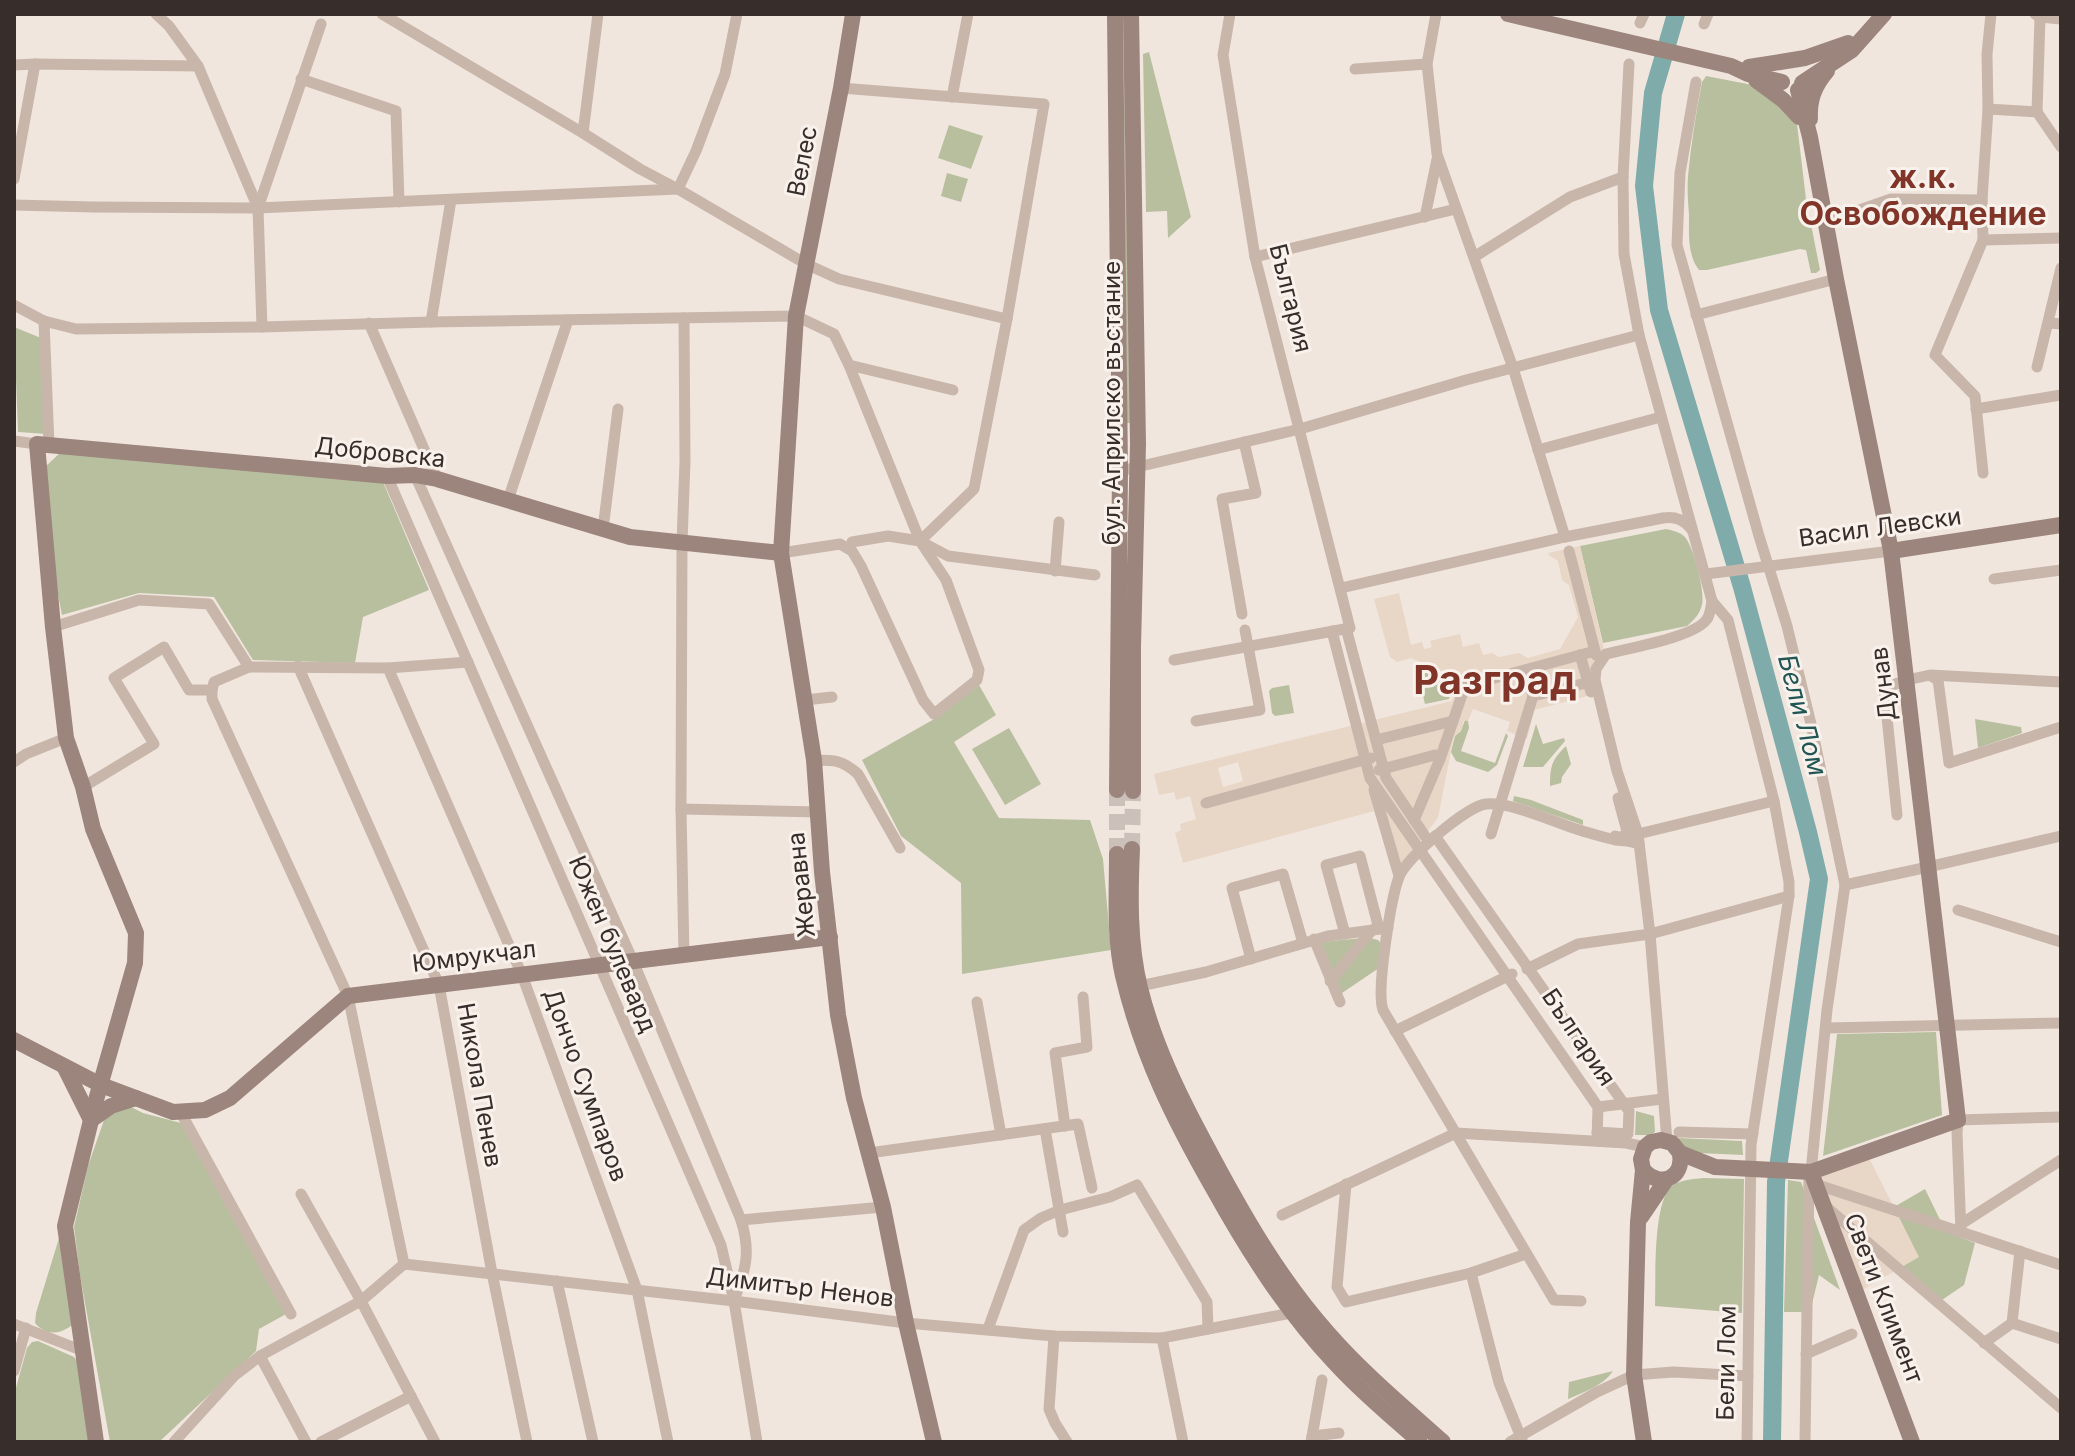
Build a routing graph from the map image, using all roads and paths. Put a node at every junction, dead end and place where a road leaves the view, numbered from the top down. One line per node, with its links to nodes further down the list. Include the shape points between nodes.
1 (156, 14): 24 (street)
2 (382, 14): 35 (street)
3 (598, 14): 35 (street)
4 (737, 14): 42 (street, via 725,74)
5 (853, 14): 30 (street, Велес)
6 (968, 14): 31 (street)
7 (1115, 14): 85 (street, бул. Априлско въстание)
8 (1131, 14): 84 (street, бул. Априлско въстание)
9 (1230, 14): 54 (street, България, via 1223,55)
10 (1436, 14): 21 (street)
11 (1508, 14): 26 (street)
12 (1884, 14): 17 (street)
13 (1991, 14): 32 (street)
14 (2038, 16): 15 (street); 33 (street)
15 (2061, 19)
16 (321, 24): 27 (street)
17 (1867, 32): 18 (street); 19 (street)
18 (1848, 43): 26 (street); 29 (street)
19 (1839, 59): 29 (street); 36 (street, via 1813,91)
20 (35, 64): 23 (street); 24 (street); 41 (street)
21 (1427, 64): 25 (street); 38 (street)
22 (1629, 64): 40 (street, Бели Лом)
23 (14, 65)
24 (198, 66): 48 (street)
25 (1355, 69)
26 (1748, 71): 29 (street); 34 (street)
27 (301, 79): 46 (street, via 396,111); 48 (street)
28 (1696, 82): 60 (street, via 1680,173 1677,245)
29 (1792, 82): 34 (street, Дунав); 36 (street, Дунав)
30 (841, 88): 31 (street); 56 (street, Велес)
31 (952, 97): 63 (street, via 1044,104)
32 (1988, 109): 33 (street); 45 (street)
33 (2037, 112): 37 (street)
34 (1799, 117): 36 (street, Дунав)
35 (583, 133): 39 (street)
36 (1811, 140): 51 (street, Дунав)
37 (2061, 147)
38 (1437, 154): 49 (street); 50 (street)
39 (640, 169): 42 (street); 43 (street)
40 (1623, 177): 55 (street, via 1570,197); 70 (street, Бели Лом, via 1624,254)
41 (14, 179)
42 (678, 189): 43 (street); 56 (street)
43 (631, 192): 44 (street)
44 (451, 200): 46 (street); 66 (street)
45 (1982, 200): 51 (street, via 1891,199); 53 (street)
46 (399, 202): 48 (street)
47 (14, 205): 48 (street)
48 (258, 208): 69 (street)
49 (1456, 209): 50 (street); 55 (street)
50 (1425, 217): 54 (street)
51 (1825, 222): 58 (street, Дунав)
52 (2061, 238): 53 (street)
53 (1983, 240): 77 (street, via 1935,355 1975,396)
54 (1255, 257): 79 (street, България)
55 (1474, 257): 73 (street)
56 (806, 264): 61 (street, Велес); 63 (street, via 839,279)
57 (2061, 268): 68 (street)
58 (1836, 279): 60 (street); 100 (street, Дунав)
59 (14, 305): 65 (street)
60 (1696, 315): 102 (street)
61 (796, 316): 62 (street); 71 (street, via 834,334); 101 (street, Жеравна)
62 (684, 318): 64 (street); 97 (street)
63 (1007, 319): 96 (street, via 974,489)
64 (568, 320): 66 (street); 90 (street)
65 (44, 321): 69 (street, via 76,329); 82 (street)
66 (431, 322): 67 (street)
67 (369, 323): 69 (street); 89 (street)
68 (2055, 324): 72 (street)
69 (262, 327)
70 (1639, 335): 73 (street); 78 (street, Бели Лом)
71 (849, 365): 74 (street); 96 (street)
72 (2037, 367)
73 (1513, 368): 79 (street); 83 (street)
74 (953, 390)
75 (2061, 395): 77 (street)
76 (618, 409): 93 (street)
77 (1976, 409): 86 (street)
78 (1661, 417): 83 (street); 94 (street, Бели Лом)
79 (1300, 429): 81 (street); 108 (street, България)
80 (14, 441): 82 (street, Добровска)
81 (1244, 442): 84 (street); 110 (street, via 1256,493 1222,499)
82 (43, 445): 88 (street, Добровска); 111 (street)
83 (1538, 450): 95 (street)
84 (1138, 467): 85 (street); 85 (street, бул. Априлско въстание, via 1125,790)
85 (1120, 471)
86 (1983, 473)
87 (415, 475): 88 (street, Добровска); 89 (street, Добровска); 175 (street)
88 (387, 476): 119 (street, Южен булевард)
89 (437, 479): 90 (street, Добровска)
90 (508, 500): 93 (street, Добровска)
91 (1059, 522): 104 (street)
92 (2061, 525): 100 (street, Васил Левски)
93 (603, 529): 97 (street, Добровска)
94 (1696, 536): 95 (street, via 1674,517); 105 (street, Бели Лом)
95 (1565, 537): 108 (street)
96 (920, 541): 98 (street, via 888,536); 98 (street, via 946,580 979,670 977,680 934,714); 104 (street, via 948,556)
97 (682, 542): 101 (street, Добровска); 148 (street)
98 (846, 543): 101 (street)
99 (1569, 551): 117 (street)
100 (1891, 551): 102 (street, Васил Левски); 125 (street, Дунав)
101 (781, 553): 131 (street, Жеравна)
102 (1763, 567): 105 (street, Васил Левски); 164 (street, via 1787,626)
103 (2061, 570): 107 (street)
104 (1055, 571): 106 (street)
105 (1706, 574): 109 (street, Бели Лом)
106 (1095, 575)
107 (1994, 579)
108 (1341, 588): 112 (street, България)
109 (1712, 601): 117 (street, via 1699,628); 146 (street, Бели Лом, via 1728,620)
110 (1242, 614)
111 (53, 627): 121 (street, via 139,600 209,604); 135 (street)
112 (1346, 628): 114 (street); 136 (street, България)
113 (1245, 630): 115 (street)
114 (1332, 631): 115 (street); 138 (street, България)
115 (1248, 647): 118 (street); 132 (street, via 1260,710)
116 (1580, 655): 117 (street); 123 (street); 126 (street)
117 (1598, 658): 126 (street)
118 (1174, 660)
119 (468, 662): 122 (street); 176 (street, Южен булевард)
120 (298, 666): 121 (street); 122 (street); 181 (street, Никола Пенев)
121 (249, 667): 128 (street, via 214,682)
122 (388, 668): 178 (street, Дончо Сумпаров)
123 (1526, 670): 129 (street); 133 (street, via 1465,686)
124 (1930, 675): 125 (street); 127 (street); 134 (street, via 1938,680 1949,763)
125 (1907, 680): 150 (street, via 1884,688); 162 (street, Дунав)
126 (1592, 681): 129 (street); 153 (street, via 1628,835); 158 (street)
127 (2061, 682)
128 (212, 690): 144 (street, via 189,690 164,647 114,678 154,744); 183 (street)
129 (1533, 696): 145 (street)
130 (832, 697): 131 (street)
131 (805, 700): 140 (street, Жеравна)
132 (1196, 721)
133 (1453, 721): 136 (street); 139 (street)
134 (2061, 727)
135 (66, 738): 141 (street); 144 (street)
136 (1376, 740): 137 (street, България)
137 (1380, 755): 138 (street); 142 (street, България)
138 (1366, 759): 143 (street, България); 147 (street)
139 (1440, 759): 142 (street, via 1435,755); 151 (street)
140 (814, 760): 149 (street, Жеравна); 159 (street, via 834,760 858,774)
141 (14, 762)
142 (1383, 769): 143 (street); 151 (street, България)
143 (1370, 776): 152 (street); 156 (street, България)
144 (83, 787): 193 (street, via 93,829 136,933 135,963)
145 (1502, 798): 154 (street); 157 (street, via 1482,804); 158 (street, via 1583,831 1615,840)
146 (1774, 801): 158 (street); 165 (street, Бели Лом)
147 (1206, 803)
148 (681, 809): 149 (street); 173 (street)
149 (818, 812): 170 (street, Жеравна)
150 (1897, 815)
151 (1414, 820): 157 (street, България)
152 (1384, 825): 156 (street); 163 (street)
153 (1605, 833)
154 (1491, 834)
155 (2061, 836): 162 (street)
156 (1411, 838): 160 (street, България)
157 (1432, 839): 160 (street); 177 (street, България)
158 (1639, 839): 169 (street)
159 (900, 848)
160 (1419, 851): 163 (street); 179 (street, България)
161 (1124, 852): 182 (street, via 1119,949 1122,974)
162 (1928, 867): 164 (street); 188 (street, Дунав)
163 (1399, 876): 167 (street)
164 (1845, 885): 189 (street)
165 (1789, 896): 169 (street); 205 (street, Бели Лом)
166 (1958, 910): 172 (street)
167 (1380, 929): 168 (street); 168 (street, via 1360,856 1326,865); 180 (street); 190 (street, via 1380,995)
168 (1345, 934): 171 (street)
169 (1650, 934): 177 (street, via 1578,944); 195 (street)
170 (830, 937): 173 (street); 211 (street, Жеравна, via 838,1015)
171 (1309, 941): 174 (street); 174 (street, via 1283,874 1232,888); 180 (street)
172 (2061, 942)
173 (684, 955): 175 (street)
174 (1251, 959): 182 (street)
175 (628, 962): 176 (street, Юмрукчал); 226 (street)
176 (602, 965): 178 (street, Юмрукчал); 239 (street, Южен булевард, via 721,1245)
177 (1530, 970): 179 (street, via 1520,967); 179 (street, via 1527,987 1519,988); 196 (street, България)
178 (522, 975): 181 (street, Юмрукчал); 237 (street, Дончо Сумпаров)
179 (1511, 978): 190 (street); 197 (street, България)
180 (1330, 981): 186 (street)
181 (439, 985): 183 (street, Юмрукчал); 234 (street, Никола Пенев)
182 (1133, 988): 241 (street, via 1152,1069 1171,1112); 280 (street, via 1182,1102 1271,1259 1353,1360)
183 (348, 996): 198 (street, via 230,1098 205,1110); 232 (street)
184 (1083, 997): 202 (street, via 1087,1047 1055,1053)
185 (977, 1002): 206 (street)
186 (1340, 1002)
187 (2061, 1023): 188 (street)
188 (1947, 1024): 189 (street); 201 (street, Дунав)
189 (1826, 1028): 218 (street)
190 (1395, 1031): 204 (street)
191 (14, 1040): 192 (street)
192 (64, 1066): 193 (street); 200 (street)
193 (101, 1085): 194 (street); 200 (street)
194 (136, 1098): 198 (street); 200 (street)
195 (1662, 1099): 196 (street); 207 (street)
196 (1623, 1104): 197 (street); 209 (street, България, via 1629,1111)
197 (1598, 1107): 208 (street, България)
198 (181, 1113): 242 (street)
199 (2061, 1117): 201 (street)
200 (91, 1120): 254 (street, via 65,1226)
201 (1958, 1120): 218 (street); 228 (street, Дунав)
202 (1065, 1126): 203 (street); 220 (street, via 1078,1124)
203 (1045, 1129): 206 (street); 224 (street)
204 (1456, 1133): 208 (street); 219 (street); 231 (street)
205 (1753, 1134): 207 (street); 215 (street, Бели Лом)
206 (1001, 1135): 211 (street)
207 (1673, 1136): 210 (street); 212 (street)
208 (1597, 1137): 209 (street)
209 (1628, 1138): 210 (street)
210 (1645, 1147): 216 (street)
211 (869, 1153): 223 (street, Жеравна)
212 (1680, 1153): 214 (street); 217 (street, via 1682,1160)
213 (2061, 1160): 228 (street)
214 (1715, 1167): 215 (street); 217 (street)
215 (1751, 1169): 218 (street); 259 (street, Бели Лом)
216 (1643, 1170): 217 (street, via 1653,1178); 227 (street)
217 (1671, 1176): 227 (street)
218 (1812, 1176): 222 (street, Свети Климент); 228 (street); 255 (street)
219 (1346, 1184): 225 (street); 235 (street, via 1337,1287 1346,1302)
220 (1092, 1188)
221 (301, 1194): 238 (street)
222 (1823, 1204): 253 (street); 284 (street, Свети Климент)
223 (883, 1207): 226 (street); 243 (street, Жеравна)
224 (1060, 1210): 229 (street); 247 (street, via 1024,1230); 248 (street, via 1137,1185 1207,1302)
225 (1282, 1215)
226 (741, 1220): 239 (street, via 747,1254)
227 (1638, 1222): 258 (street)
228 (1961, 1228): 230 (street)
229 (1063, 1232)
230 (2020, 1251): 233 (street); 244 (street)
231 (1526, 1254): 235 (street); 240 (street, via 1554,1300)
232 (404, 1264): 234 (street, Димитър Ненов); 238 (street)
233 (2061, 1265)
234 (492, 1273): 236 (street, Димитър Ненов); 272 (street, Никола Пенев)
235 (1471, 1273): 266 (street)
236 (557, 1281): 237 (street, Димитър Ненов); 273 (street)
237 (637, 1290): 239 (street, Димитър Ненов); 274 (street, Дончо Сумпаров)
238 (361, 1301): 256 (street); 261 (street)
239 (734, 1301): 243 (street, Димитър Ненов); 275 (street, Южен булевард)
240 (1581, 1301)
241 (1291, 1313): 248 (street, Димитър Ненов); 279 (street, via 1336,1365)
242 (291, 1314)
243 (906, 1323): 247 (street, Димитър Ненов); 276 (street, Жеравна)
244 (2012, 1323): 252 (street); 253 (street)
245 (14, 1324): 246 (street)
246 (26, 1328): 254 (street); 257 (street)
247 (988, 1329): 250 (street, Димитър Ненов)
248 (1200, 1331): 251 (street, Димитър Ненов)
249 (1852, 1334): 255 (street)
250 (1054, 1336): 251 (street, Димитър Ненов); 277 (street, via 1049,1409)
251 (1162, 1338): 278 (street)
252 (2061, 1339)
253 (1984, 1343): 262 (street)
254 (83, 1351): 267 (street)
255 (1806, 1354): 283 (street)
256 (260, 1356): 268 (street, via 234,1376); 269 (street)
257 (14, 1371)
258 (1634, 1375): 259 (street); 266 (street); 281 (street)
259 (1748, 1376): 282 (street, Бели Лом)
260 (1322, 1380): 265 (street)
261 (411, 1396): 264 (street); 271 (street)
262 (2061, 1408)
263 (1339, 1433): 265 (street)
264 (342, 1437): 270 (street)
265 (1311, 1439)
266 (1518, 1440)
267 (96, 1442)
268 (174, 1442)
269 (306, 1442)
270 (321, 1442)
271 (435, 1442)
272 (527, 1442)
273 (593, 1442)
274 (668, 1442)
275 (757, 1442)
276 (934, 1442)
277 (1067, 1442)
278 (1183, 1442)
279 (1420, 1442)
280 (1443, 1442)
281 (1644, 1442)
282 (1747, 1442)
283 (1805, 1442)
284 (1912, 1442)

